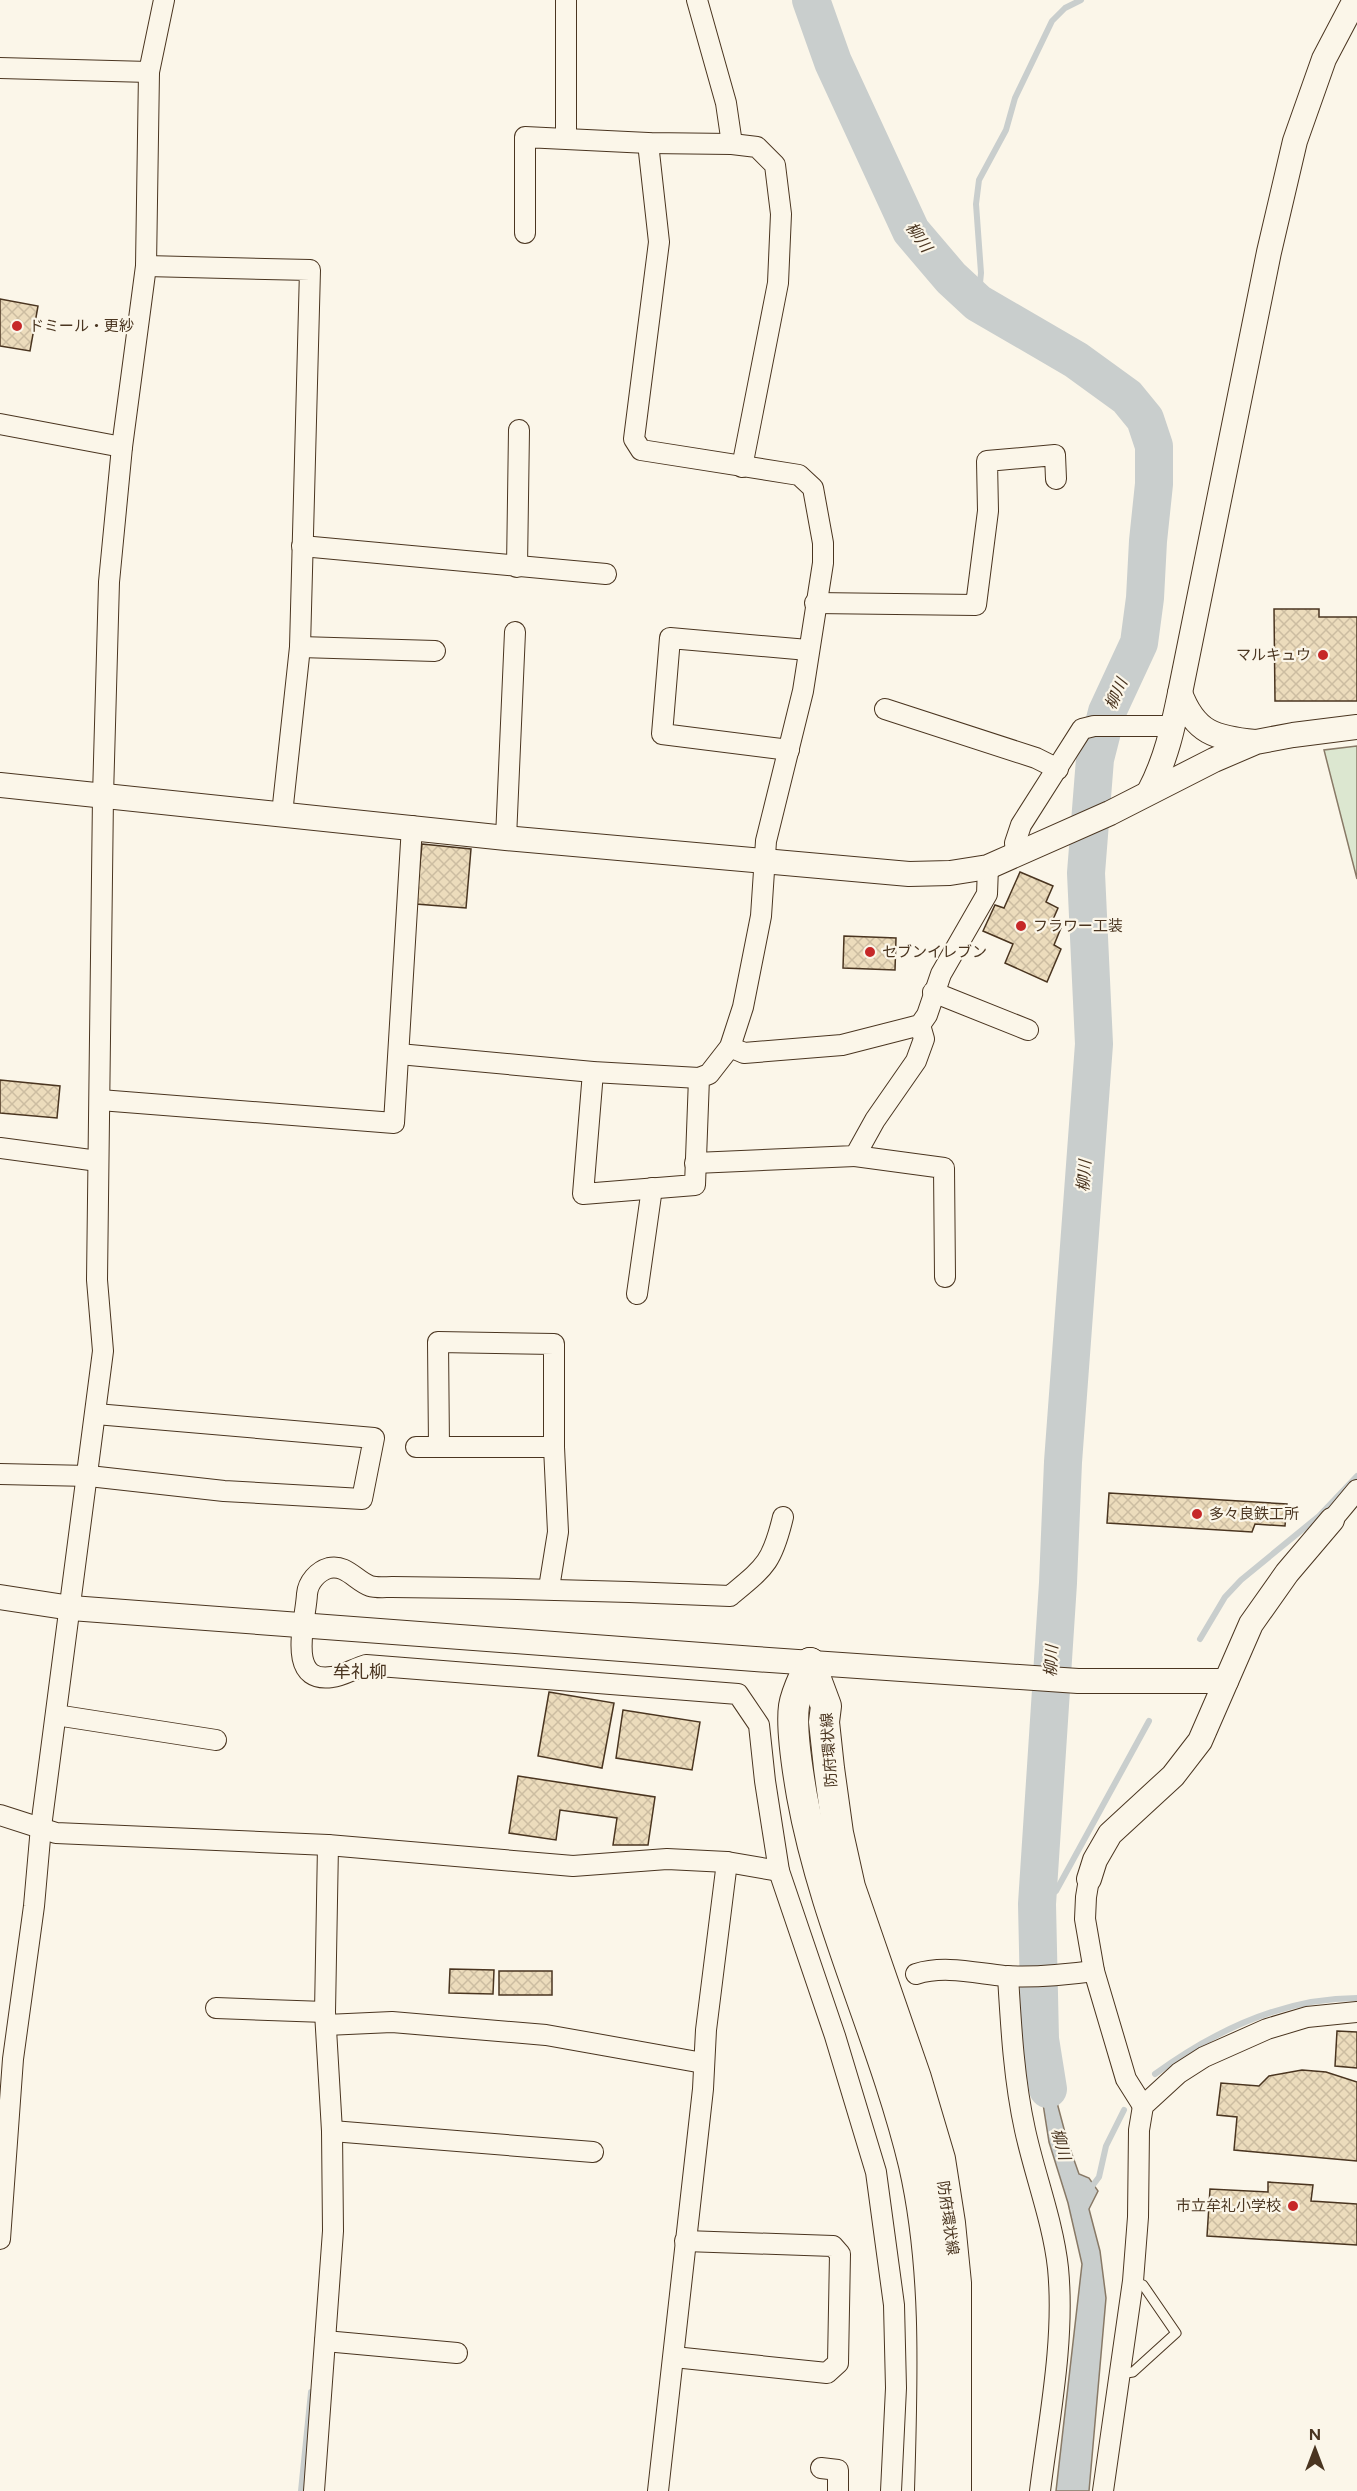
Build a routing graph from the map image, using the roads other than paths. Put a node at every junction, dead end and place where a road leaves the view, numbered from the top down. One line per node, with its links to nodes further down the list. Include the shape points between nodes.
1 (164, 0): 6 (street)
2 (566, 0): 7 (street)
3 (697, 0): 9 (street, via 726,103)
4 (1355, 0): 25 (street, via 1324,59 1295,141)
5 (0, 68): 6 (street)
6 (149, 72): 11 (street)
7 (566, 138): 8 (street); 10 (street, via 525,137)
8 (648, 143): 9 (street); 15 (street, via 659,242 634,439 641,450)
9 (732, 144): 15 (street, via 757,147 775,165 781,213 778,283)
10 (525, 233)
11 (146, 266): 14 (street); 17 (street, via 310,270)
12 (0, 424): 14 (street)
13 (519, 430): 18 (street)
14 (122, 447): 34 (street, via 109,582)
15 (742, 467): 20 (street, via 799,476 813,488 823,543)
16 (1056, 479): 20 (street, via 1055,455 987,460 988,511 976,605)
17 (302, 546): 18 (street); 22 (street)
18 (517, 567): 19 (street)
19 (606, 574)
20 (815, 603): 23 (street)
21 (515, 632): 37 (street)
22 (300, 647): 24 (street); 35 (street)
23 (808, 650): 30 (street); 30 (street, via 670,638 662,734)
24 (435, 651)
25 (1180, 693): 27 (street); 29 (street, via 1188,712 1206,732)
26 (885, 709): 31 (street, via 1036,758)
27 (1173, 726): 31 (street, via 1082,729); 33 (street, via 1160,772)
28 (1357, 727): 29 (street)
29 (1256, 742): 33 (street)
30 (789, 750): 39 (street)
31 (1058, 769): 38 (street, via 1021,825)
32 (0, 785): 34 (street)
33 (1149, 792): 38 (street)
34 (103, 796): 35 (street); 48 (street)
35 (282, 814): 36 (street)
36 (412, 826): 37 (street); 45 (street)
37 (506, 838): 39 (street)
38 (1016, 853): 40 (street)
39 (764, 860): 40 (street, via 909,874); 44 (street, via 760,916 743,1007)
40 (988, 867): 41 (street, via 987,894)
41 (933, 992): 42 (street); 43 (street)
42 (920, 1025): 44 (street, via 842,1045 744,1053); 50 (street, via 924,1039 916,1061)
43 (1028, 1030)
44 (730, 1047): 47 (street, via 709,1074)
45 (399, 1054): 46 (street); 48 (street, via 394,1123)
46 (593, 1072): 47 (street); 53 (street, via 583,1194)
47 (699, 1078): 52 (street)
48 (100, 1101): 51 (street)
49 (0, 1148): 51 (street)
50 (855, 1156): 52 (street); 54 (street, via 944,1168)
51 (98, 1161): 56 (street, via 97,1280 103,1351)
52 (695, 1163): 53 (street, via 695,1185)
53 (652, 1188): 55 (street)
54 (945, 1277)
55 (637, 1294)
56 (96, 1414): 61 (street); 61 (street, via 374,1438 362,1499 224,1491)
57 (416, 1447): 58 (street)
58 (439, 1447): 59 (street); 59 (street, via 438,1342 554,1344)
59 (554, 1447): 65 (street, via 558,1532)
60 (0, 1474): 61 (street)
61 (88, 1476): 67 (street)
62 (1357, 1490): 64 (street)
63 (783, 1517): 65 (street, via 776,1546 762,1570 730,1596)
64 (1332, 1520): 70 (street, via 1257,1614)
65 (549, 1588): 68 (street, via 372,1587 342,1568 331,1568 312,1580)
66 (0, 1598): 67 (street)
67 (71, 1608): 68 (street); 71 (street)
68 (304, 1625): 69 (street); 77 (street, via 300,1651 308,1671 316,1676 335,1677 366,1665 738,1694 759,1725)
69 (810, 1663): 70 (street, via 1078,1681); 101 (main road, 防府環状線, via 794,1705 798,1773 809,1834 914,2165 925,2227 932,2360); 102 (main road, 防府環状線, via 826,1706 829,1768 850,1887 940,2159 956,2283)
70 (1226, 1681): 78 (street, via 1211,1720 1188,1759 1110,1834)
71 (56, 1715): 72 (street); 74 (street)
72 (216, 1740)
73 (0, 1815): 74 (street)
74 (41, 1827): 75 (street, via 56,1833); 89 (street, via 13,2059)
75 (328, 1845): 76 (street, via 573,1866 667,1859); 84 (street)
76 (727, 1862): 77 (street); 85 (street)
77 (779, 1871): 100 (street, via 836,2036 876,2172 894,2305 896,2388)
78 (1089, 1879): 79 (street, via 1085,1919)
79 (1094, 1971): 81 (street); 86 (street, via 1126,2079)
80 (916, 1974): 81 (street, via 933,1968)
81 (1012, 1976): 103 (street, via 1014,2049 1024,2129 1058,2267 1054,2379)
82 (216, 2008): 84 (street)
83 (1357, 2012): 86 (street, via 1307,2017 1246,2038 1187,2068)
84 (325, 2019): 85 (street, via 546,2035); 87 (street)
85 (703, 2062): 90 (street)
86 (1143, 2106): 91 (street)
87 (332, 2131): 88 (street); 92 (street, via 333,2231)
88 (593, 2152)
89 (0, 2239)
90 (684, 2241): 94 (street); 94 (street, via 833,2246 840,2254 838,2363 827,2373)
91 (1133, 2281): 95 (street); 95 (lane, via 1143,2284 1176,2333 1133,2372)
92 (325, 2341): 93 (street); 97 (street)
93 (457, 2353)
94 (674, 2357): 98 (street)
95 (1120, 2374): 104 (street)
96 (821, 2468): 99 (street, via 838,2470)
97 (314, 2491)
98 (657, 2491)
99 (838, 2491)
100 (891, 2491)
101 (930, 2491)
102 (956, 2491)
103 (1040, 2491)
104 (1103, 2491)

